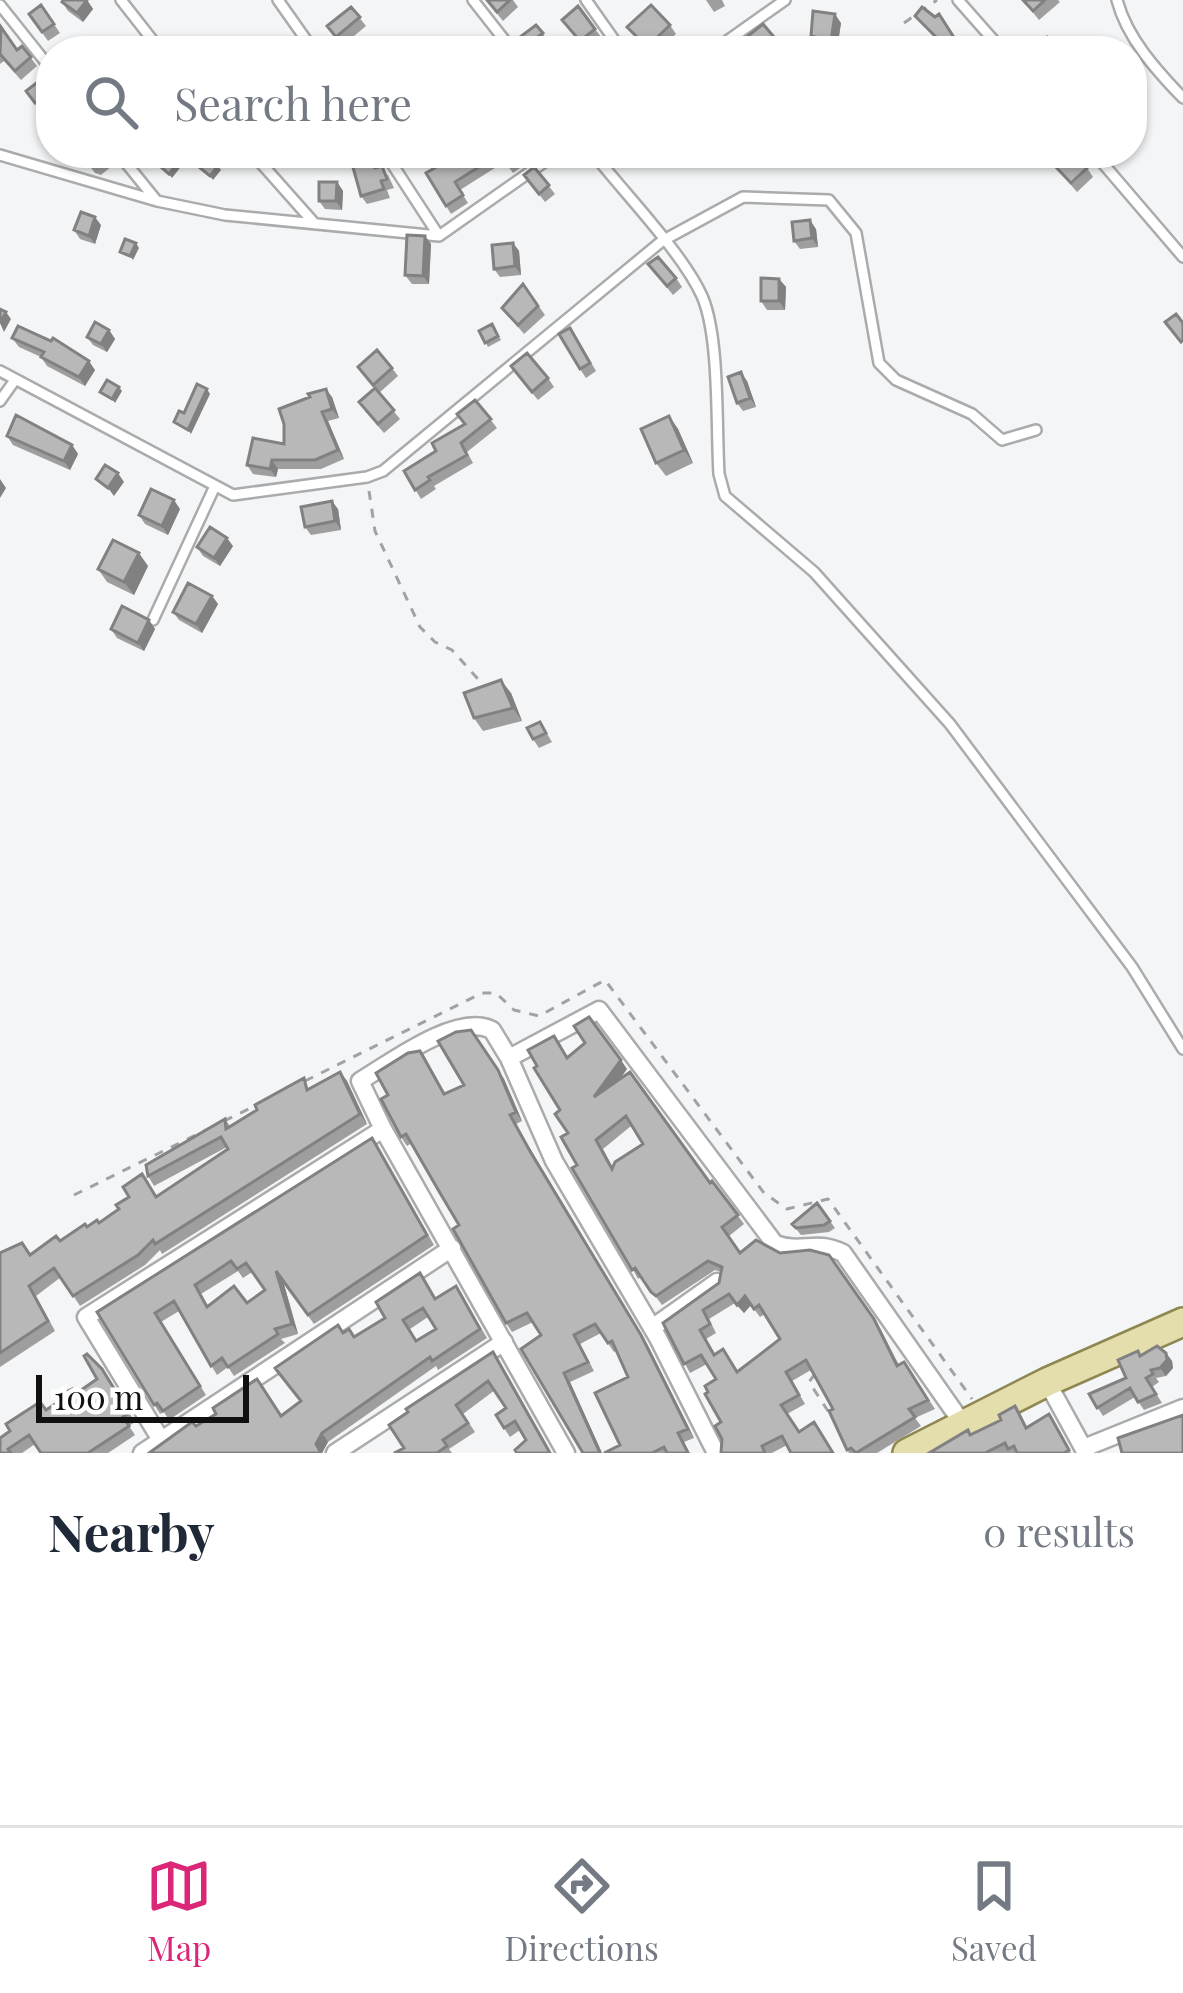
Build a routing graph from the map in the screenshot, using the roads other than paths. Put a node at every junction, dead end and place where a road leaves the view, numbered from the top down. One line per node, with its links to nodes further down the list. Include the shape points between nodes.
1 (121, 0): 9 (lane)
2 (278, 0): 10 (lane)
3 (473, 0): 11 (lane)
4 (586, 0): 12 (lane)
5 (785, 0): 13 (lane)
6 (958, 0): 14 (lane)
7 (1117, 0): 15 (lane)
8 (0, 5): 16 (lane)
9 (149, 36)
10 (303, 36)
11 (501, 36)
12 (611, 36)
13 (734, 36)
14 (990, 36)
15 (1134, 36)
16 (36, 50)
17 (1147, 56): 18 (lane)
18 (1183, 98)
19 (0, 155): 20 (lane)
20 (36, 166)
21 (44, 168): 28 (lane)
22 (130, 168): 28 (lane)
23 (265, 168): 29 (lane)
24 (396, 168): 30 (lane)
25 (536, 168): 30 (lane)
26 (605, 168): 31 (lane)
27 (1107, 168): 32 (lane)
28 (157, 201): 29 (lane)
29 (315, 224): 30 (lane)
30 (439, 236)
31 (662, 241): 36 (lane, via 742,197 830,200 856,233 879,363 1003,440); 37 (lane, via 383,471 233,495); 39 (lane, via 702,296 710,322 725,496 814,572 950,724 1132,967)
32 (1183, 257)
33 (0, 371): 34 (lane)
34 (14, 380): 35 (lane); 37 (lane)
35 (0, 401)
36 (1036, 430)
37 (215, 486): 38 (lane)
38 (153, 620)
39 (1183, 1049)
40 (509, 1058): 41 (street, via 481,1025 424,1043 360,1081); 45 (street, via 554,1161); 49 (street, via 599,1010 776,1244 825,1244 843,1253)
41 (383, 1129): 42 (street); 50 (street, via 86,1317)
42 (452, 1247): 46 (street); 50 (street)
43 (717, 1282): 45 (street)
44 (1183, 1322): 47 (main road)
45 (652, 1328): 55 (street)
46 (504, 1342): 53 (street); 54 (street)
47 (1047, 1382): 49 (main road); 51 (street)
48 (1183, 1408): 51 (street)
49 (974, 1420): 56 (main road)
50 (161, 1440): 52 (street)
51 (1085, 1451)
52 (142, 1453)
53 (335, 1453)
54 (566, 1453)
55 (716, 1453)
56 (907, 1453)

